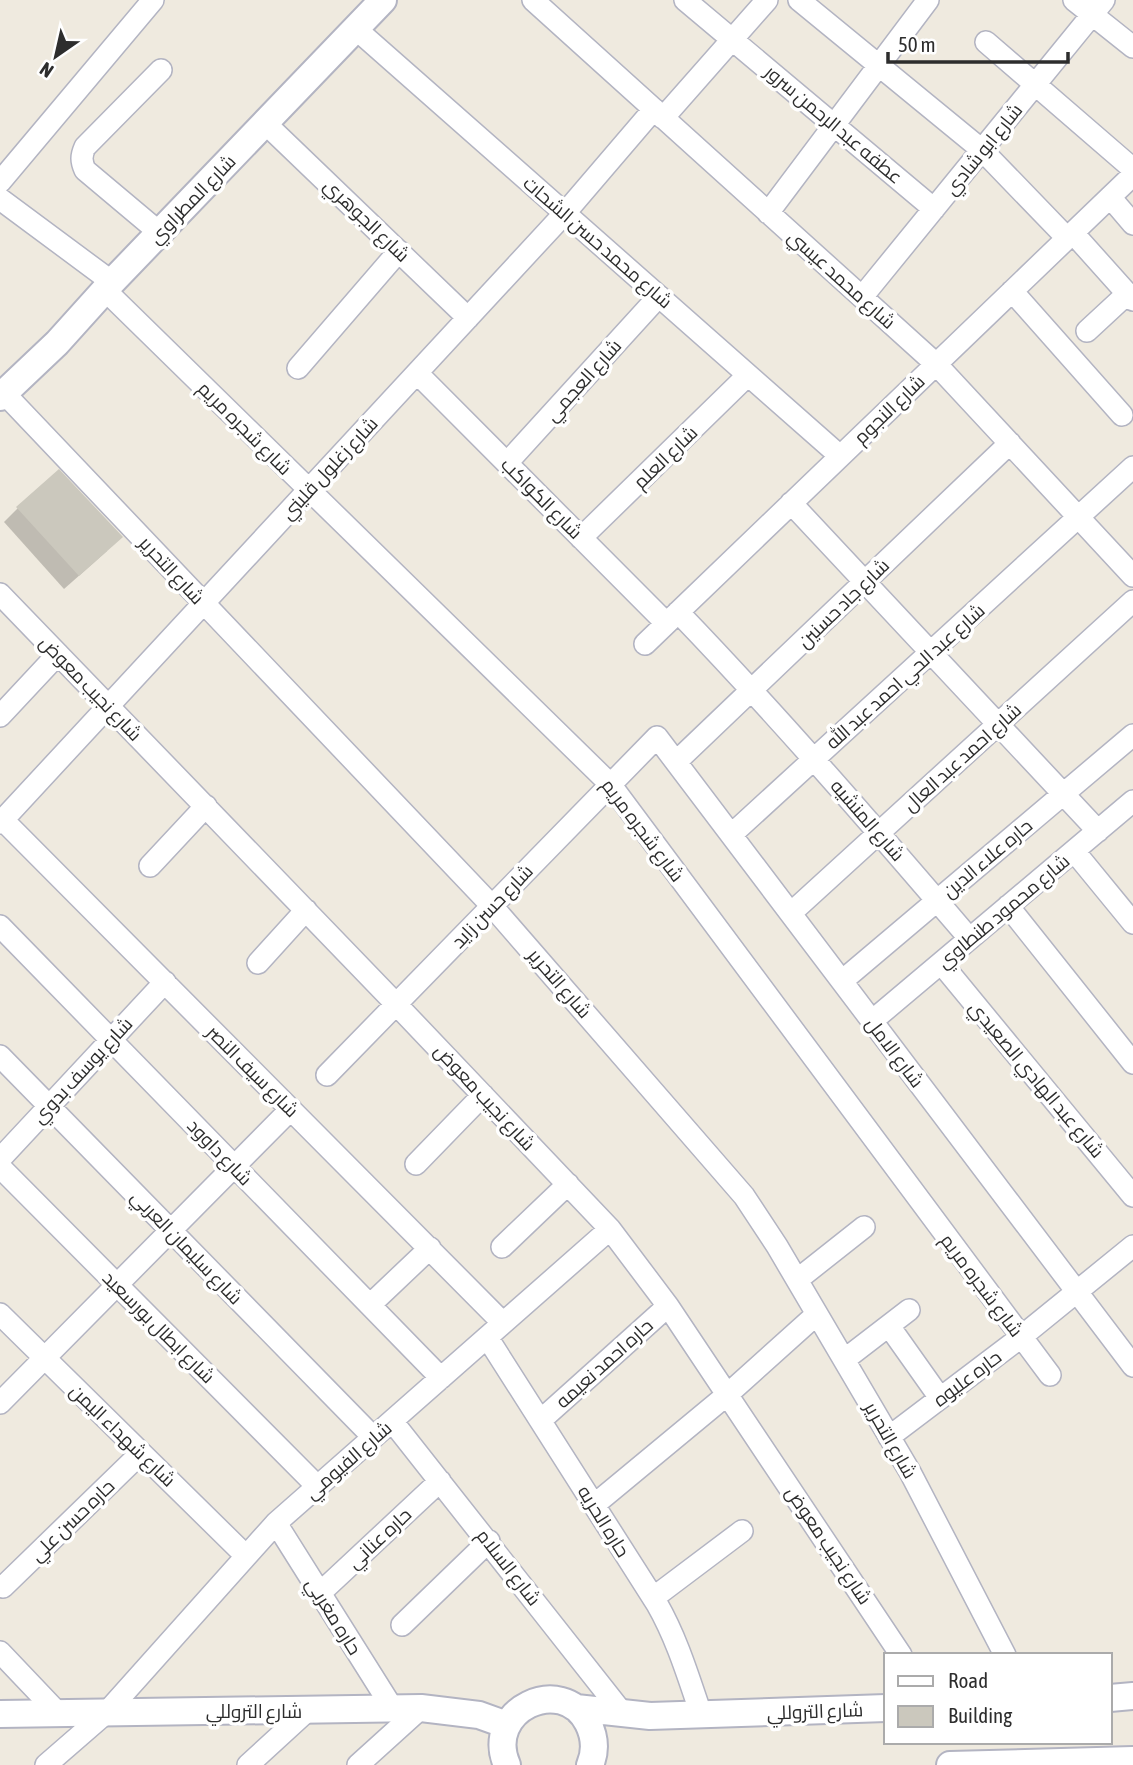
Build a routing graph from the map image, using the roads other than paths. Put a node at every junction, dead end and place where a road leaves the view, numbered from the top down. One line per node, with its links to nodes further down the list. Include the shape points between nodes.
1 (153, 0): 23 (street)
2 (383, 0): 10 (street, شارع المطراوي)
3 (533, 0): 17 (street, شارع محمد عيسي)
4 (685, 0): 11 (street, عطفه عبد الرحمن سرور)
5 (767, 0): 11 (street, شارع زغلول قليني)
6 (799, 0): 14 (street)
7 (928, 0): 14 (street)
8 (1074, 0): 9 (street)
9 (1098, 7): 13 (street); 16 (street, شارع ابو شادي)
10 (356, 29): 18 (street, شارع المطراوي); 27 (street, شارع محمد حسن الشحات)
11 (733, 39): 17 (street, شارع زغلول قليني); 19 (street, عطفه عبد الرحمن سرور)
12 (986, 41): 16 (street)
13 (1133, 47)
14 (880, 64): 19 (street); 20 (street)
15 (161, 70): 30 (street, via 85,147 81,163)
16 (1035, 84): 20 (street, شارع ابو شادي); 21 (street)
17 (659, 114): 27 (street, شارع زغلول قليني); 28 (street, شارع محمد عيسي)
18 (265, 123): 30 (street, شارع المطراوي); 32 (street, شارع الجوهري)
19 (834, 124): 26 (street, عطفه عبد الرحمن سرور); 28 (street)
20 (982, 150): 26 (street, شارع ابو شادي); 31 (street)
21 (1133, 169)
22 (1133, 175): 24 (street, شارع النجوم)
23 (0, 182)
24 (1110, 197): 29 (street); 31 (street, شارع النجوم)
25 (0, 199): 33 (street, شارع شجره مريم)
26 (934, 209): 36 (street, شارع ابو شادي)
27 (565, 213): 35 (street, شارع محمد حسن الشحات); 38 (street, شارع زغلول قليني)
28 (768, 213): 36 (street, شارع محمد عيسي)
29 (1133, 224)
30 (160, 233): 33 (street, شارع المطراوي)
31 (1070, 236): 34 (street, شارع النجوم); 37 (street)
32 (399, 251): 38 (street, شارع الجوهري); 41 (street)
33 (109, 286): 44 (street, شارع المطراوي, via 57,344); 50 (street, شارع شجره مريم)
34 (1012, 291): 40 (street, شارع النجوم); 45 (street)
35 (659, 296): 43 (street, شارع محمد حسن الشحات); 48 (street, شارع العجمي)
36 (862, 297): 40 (street, شارع محمد عيسي)
37 (1130, 297): 39 (street)
38 (468, 318): 42 (street, شارع زغلول قليني)
39 (1087, 331)
40 (936, 364): 46 (street, شارع محمد عيسي); 47 (street, شارع النجوم)
41 (298, 368)
42 (417, 373): 48 (street, شارع الكواكب); 50 (street, شارع زغلول قليني)
43 (748, 375): 47 (street, شارع محمد حسن الشحات); 53 (street, شارع العلم)
44 (2, 395): 58 (street, شارع التحرير)
45 (1122, 415)
46 (1010, 443): 52 (street, شارع محمد عيسي); 55 (street, شارع جاد حسنين)
47 (840, 456): 51 (street, شارع النجوم)
48 (507, 463): 53 (street, شارع الكواكب)
49 (1133, 467): 52 (street, شارع عبد الحي احمد عبد الله)
50 (308, 491): 58 (street, شارع زغلول قليني); 71 (street, شارع شجره مريم)
51 (791, 503): 55 (street); 59 (street, شارع النجوم)
52 (1078, 517): 54 (street, شارع محمد عيسي); 61 (street, شارع عبد الحي احمد عبد الله)
53 (582, 538): 59 (street, شارع الكواكب)
54 (1132, 574)
55 (865, 582): 61 (street); 63 (street, شارع جاد حسنين)
56 (0, 594): 62 (street, شارع نجيب معوض)
57 (1133, 601): 66 (street, شارع احمد عبد العال)
58 (204, 603): 64 (street, شارع زغلول قليني); 82 (street, شارع التحرير)
59 (672, 618): 60 (street, شارع النجوم); 63 (street, شارع المنشيه)
60 (645, 644)
61 (930, 652): 66 (street); 69 (street, شارع عبد الحي احمد عبد الله)
62 (58, 654): 64 (street, شارع نجيب معوض); 65 (street)
63 (752, 689): 69 (street, شارع المنشيه); 70 (street, شارع جاد حسنين)
64 (108, 706): 74 (street, شارع نجيب معوض); 75 (street, شارع زغلول قليني)
65 (0, 716)
66 (998, 724): 72 (street); 77 (street, شارع احمد عبد العال)
67 (1133, 735): 72 (street, حاره علاء الدين)
68 (657, 737): 70 (street, شارع الامل); 71 (street, شارع حسن زايد)
69 (814, 758): 77 (street, شارع المنشيه); 78 (street, شارع عبد الحي احمد عبد الله)
70 (676, 762): 78 (street, شارع الامل)
71 (610, 784): 82 (street, شارع حسن زايد); 125 (street, شارع شجره مريم)
72 (1063, 794): 76 (street); 81 (street, حاره علاء الدين)
73 (1133, 801): 76 (street, شارع محمود طنطاوي)
74 (206, 806): 80 (street); 84 (street, شارع نجيب معوض)
75 (2, 821): 92 (street, شارع سيف النصر)
76 (1098, 831): 79 (street, شارع محمود طنطاوي)
77 (880, 832): 81 (street, شارع المنشيه); 85 (street, شارع احمد عبد العال)
78 (731, 835): 85 (street, شارع الامل)
79 (1074, 851): 83 (street, شارع محمود طنطاوي); 86 (street)
80 (150, 866)
81 (937, 900): 88 (street, شارع المنشيه); 91 (street, حاره علاء الدين)
82 (492, 906): 93 (street, شارع حسن زايد); 114 (street, شارع التحرير, via 744,1196)
83 (1008, 906): 88 (street, شارع محمود طنطاوي); 97 (street)
84 (306, 910): 89 (street); 93 (street, شارع نجيب معوض)
85 (791, 913): 91 (street, شارع الامل)
86 (1133, 923)
87 (0, 926): 95 (street, شارع داوود)
88 (969, 938): 90 (street, شارع محمود طنطاوي)
89 (258, 963)
90 (941, 963): 94 (street, شارع محمود طنطاوي); 107 (street, شارع عبد الهادي الصعيدي)
91 (842, 981): 94 (street, شارع الامل)
92 (165, 982): 95 (street, شارع يوسف بدوي); 101 (street, شارع سيف النصر)
93 (396, 1004): 98 (street, شارع حسن زايد); 99 (street, شارع نجيب معوض)
94 (872, 1021): 116 (street, شارع الامل)
95 (111, 1040): 100 (street, شارع يوسف بدوي); 104 (street, شارع داوود)
96 (0, 1056): 100 (street, شارع سليمان العربي)
97 (1133, 1063)
98 (327, 1075)
99 (483, 1095): 103 (street); 106 (street, شارع نجيب معوض)
100 (49, 1106): 102 (street, شارع يوسف بدوي); 110 (street, شارع سليمان العربي)
101 (291, 1109): 104 (street); 113 (street, شارع سيف النصر)
102 (0, 1159)
103 (416, 1164)
104 (234, 1166): 110 (street); 117 (street, شارع داوود)
105 (0, 1167): 115 (street, شارع ابطال بورسعيد)
106 (568, 1184): 109 (street, شارع نجيب معوض); 112 (street)
107 (1133, 1196)
108 (864, 1227): 114 (street)
109 (610, 1229): 118 (street, شارع نجيب معوض); 122 (street, شارع الفيومي)
110 (170, 1230): 115 (street); 136 (street, شارع سليمان العربي)
111 (1133, 1246): 116 (street, حاره عليوه)
112 (502, 1247)
113 (430, 1248): 117 (street); 122 (street, شارع سيف النصر)
114 (797, 1280): 121 (street, شارع التحرير)
115 (116, 1284): 126 (street); 140 (street, شارع ابطال بورسعيد)
116 (1077, 1293): 125 (street, حاره عليوه); 128 (street, شارع الامل)
117 (370, 1305): 130 (street, شارع داوود)
118 (668, 1306): 131 (street, شارع نجيب معوض); 134 (street, حاره احمد نعيمه)
119 (909, 1310): 123 (street)
120 (0, 1314): 126 (street, شارع شهداء اليمن)
121 (817, 1314): 127 (street, شارع التحرير); 131 (street)
122 (503, 1322): 124 (street, شارع الفيومي)
123 (888, 1326): 127 (street); 132 (street)
124 (487, 1337): 130 (street, شارع الفيومي); 134 (street, حاره الحريه)
125 (1021, 1337): 129 (street, شارع شجره مريم); 132 (street, حاره عليوه)
126 (43, 1357): 133 (street); 138 (street, شارع شهداء اليمن)
127 (844, 1360): 137 (street, شارع التحرير)
128 (1133, 1366)
129 (1050, 1375)
130 (441, 1378): 135 (street, شارع الفيومي)
131 (728, 1394): 141 (street); 151 (street, شارع نجيب معوض)
132 (940, 1398): 137 (street, حاره عليوه)
133 (0, 1403)
134 (541, 1420): 141 (street, حاره الحريه)
135 (392, 1421): 136 (street, شارع الفيومي); 139 (street, شارع السلام)
136 (373, 1437): 140 (street, شارع الفيومي)
137 (890, 1437): 152 (street, شارع التحرير)
138 (141, 1453): 145 (street, شارع شهداء اليمن); 146 (street, حاره حسن علي)
139 (440, 1481): 144 (street, شارع السلام); 147 (street, حاره عناني)
140 (317, 1486): 142 (street, شارع الفيومي)
141 (594, 1505): 148 (street, حاره الحريه)
142 (276, 1523): 145 (street, شارع الفيومي); 147 (street, حاره مغربي)
143 (742, 1531): 148 (street)
144 (489, 1541): 149 (street); 164 (street, شارع السلام)
145 (246, 1556): 160 (street, شارع الفيومي)
146 (3, 1587)
147 (319, 1594): 157 (street, حاره مغربي)
148 (653, 1598): 163 (street, حاره الحريه, via 671,1630)
149 (402, 1625)
150 (0, 1652): 161 (street)
151 (900, 1653)
152 (1004, 1653)
153 (1133, 1696): 154 (street)
154 (1112, 1698)
155 (421, 1708): 157 (street, شارع التروللي); 165 (street, شارع التروللي, via 479,1715); 169 (street)
156 (884, 1708): 163 (street, شارع التروللي)
157 (393, 1709): 159 (street, شارع التروللي)
158 (576, 1709): 164 (street, شارع التروللي); 165 (street, شارع التروللي, via 564,1702 538,1700 525,1705); 171 (street, via 592,1730)
159 (307, 1711): 160 (street, شارع التروللي); 168 (street)
160 (107, 1712): 161 (street, شارع التروللي); 167 (street, شارع الفيومي)
161 (58, 1713): 162 (street, شارع التروللي)
162 (0, 1714)
163 (701, 1714): 164 (street, شارع التروللي)
164 (624, 1715)
165 (507, 1724): 170 (street, via 502,1750)
166 (1133, 1760): 172 (street)
167 (46, 1765)
168 (248, 1765)
169 (358, 1765)
170 (507, 1765)
171 (590, 1765)
172 (950, 1765)

